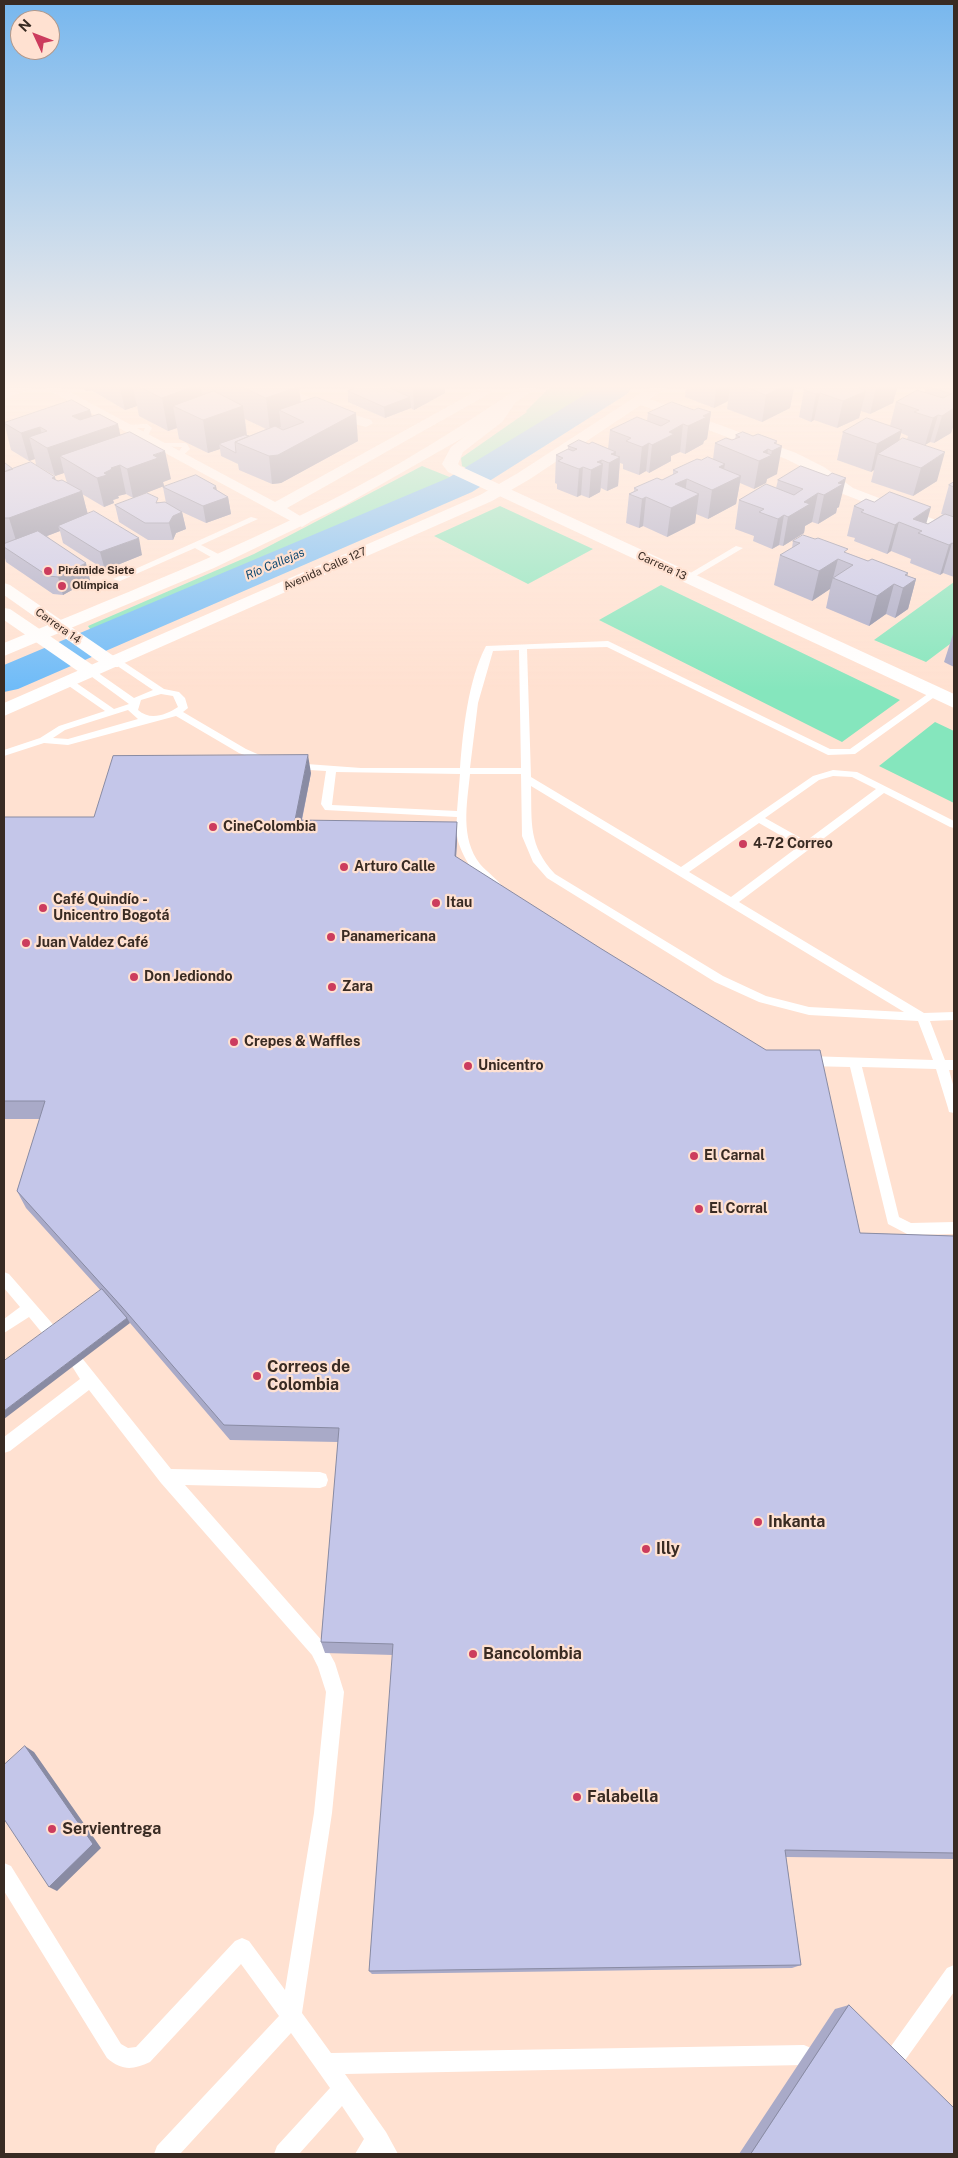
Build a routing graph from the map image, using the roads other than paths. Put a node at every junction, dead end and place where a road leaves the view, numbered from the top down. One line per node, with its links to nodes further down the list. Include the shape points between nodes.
1 (239, 489): 7 (street)
2 (308, 489): 7 (street)
3 (364, 489): 9 (main road)
4 (494, 489): 22 (main road, Avenida Calle 127)
5 (497, 489): 14 (main road, Carrera 13)
6 (845, 489): 10 (street)
7 (275, 508): 9 (street)
8 (254, 519): 11 (lane)
9 (302, 522): 13 (main road)
10 (954, 532)
11 (197, 546): 13 (lane); 15 (lane)
12 (739, 548): 14 (lane)
13 (221, 559): 18 (main road)
14 (686, 578): 26 (main road, Carrera 13)
15 (117, 579)
16 (4, 588): 18 (street, Carrera 14)
17 (4, 613): 19 (street, Carrera 14)
18 (65, 630): 19 (main road); 22 (street, Carrera 14)
19 (42, 640): 21 (main road); 23 (street, Carrera 14)
20 (523, 648): 26 (lane, via 608,644 835,754 852,752); 36 (lane, via 489,648 480,671); 37 (lane)
21 (4, 650)
22 (114, 662): 23 (main road, Avenida Calle 127); 25 (lane)
23 (91, 672): 24 (main road, Avenida Calle 127); 28 (lane)
24 (69, 682): 29 (main road, Avenida Calle 127); 30 (lane)
25 (161, 691): 28 (lane, via 145,694); 31 (lane, via 180,698 183,708)
26 (935, 693): 27 (main road, Carrera 13)
27 (954, 702)
28 (133, 704): 30 (lane); 32 (lane, via 136,714)
29 (4, 710)
30 (114, 712): 33 (lane, via 62,728)
31 (176, 712): 32 (lane, via 163,718); 35 (lane, via 249,754 279,764)
32 (148, 719): 33 (lane, via 68,742)
33 (43, 740): 34 (lane)
34 (4, 753)
35 (331, 770): 36 (lane); 39 (lane, via 326,804 329,808)
36 (465, 771): 37 (lane); 39 (lane)
37 (525, 774): 43 (lane); 47 (lane, via 527,836 538,862 567,887 742,991 809,1011)
38 (883, 789): 40 (lane, via 854,774 824,775); 41 (lane); 42 (lane)
39 (462, 814): 44 (lane, via 464,842 473,861 487,878)
40 (758, 818): 42 (lane); 43 (lane)
41 (954, 825)
42 (806, 846): 45 (lane)
43 (681, 872): 45 (lane)
44 (506, 892)
45 (730, 903): 47 (lane)
46 (954, 1016): 47 (lane)
47 (922, 1017): 50 (lane)
48 (793, 1060): 49 (lane)
49 (855, 1063): 50 (lane); 52 (lane, via 893,1220 910,1229)
50 (948, 1065): 51 (lane)
51 (954, 1108)
52 (954, 1228)
53 (4, 1278): 54 (lane)
54 (30, 1308): 55 (lane); 56 (lane)
55 (4, 1327)
56 (52, 1334)
57 (77, 1363): 58 (lane)
58 (89, 1381): 59 (lane); 60 (lane)
59 (4, 1446)
60 (168, 1477): 61 (lane); 64 (lane, via 318,1649 335,1692 323,1813)
61 (320, 1480)
62 (4, 1873): 64 (lane, via 114,2052 124,2060 143,2055 242,1948)
63 (954, 1975): 66 (lane)
64 (291, 2018): 67 (lane); 70 (lane)
65 (804, 2055): 67 (lane)
66 (891, 2063)
67 (326, 2064): 68 (lane)
68 (342, 2090): 69 (lane); 71 (lane)
69 (377, 2150)
70 (165, 2154)
71 (285, 2154)

